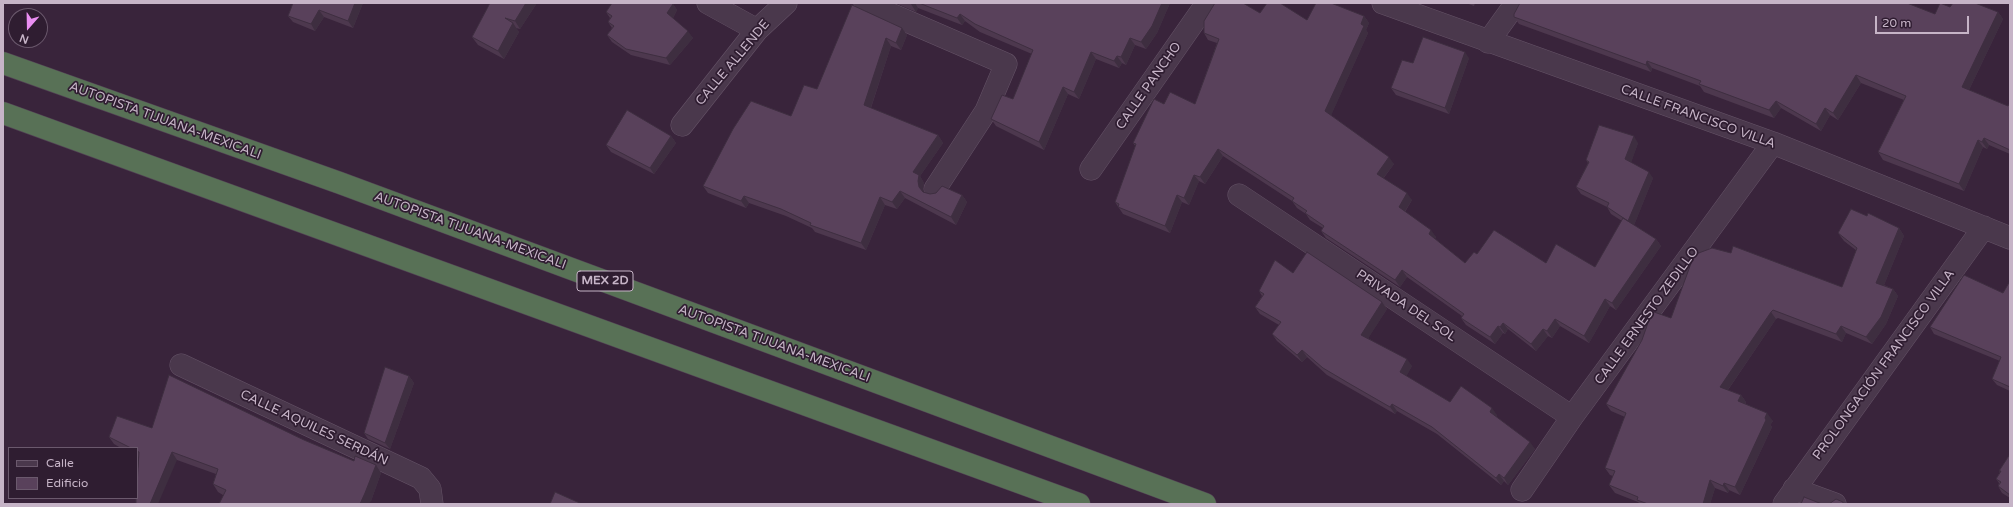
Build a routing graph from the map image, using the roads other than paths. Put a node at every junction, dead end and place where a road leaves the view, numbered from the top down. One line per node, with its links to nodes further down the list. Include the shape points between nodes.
1 (708, 3): 7 (street)
2 (786, 3): 7 (street, CALLE ALLENDE)
3 (865, 3): 14 (street, via 1006,64 986,111)
4 (1206, 3): 13 (street, CALLE PANCHO)
5 (1383, 3): 8 (street, CALLE FRANCISCO VILLA)
6 (1516, 3): 8 (street)
7 (757, 30): 11 (street, CALLE ALLENDE)
8 (1488, 42): 12 (street, CALLE FRANCISCO VILLA)
9 (3, 63): 24 (highway, AUTOPISTA TIJUANA-MEXICALI / MEX 2D, via 340,183)
10 (3, 113): 23 (highway)
11 (682, 125)
12 (1773, 143): 16 (street, CALLE FRANCISCO VILLA); 19 (street, CALLE ERNESTO ZEDILLO)
13 (1091, 169)
14 (935, 189)
15 (1239, 196): 19 (street, PRIVADA DEL SOL)
16 (1984, 227): 17 (street, CALLE FRANCISCO VILLA); 21 (street, PROLONGACIÓN FRANCISCO VILLA)
17 (2010, 238)
18 (181, 365): 22 (street, CALLE AQUILES SERDÁN, via 421,478 430,489)
19 (1572, 417): 20 (street, CALLE ERNESTO ZEDILLO)
20 (1522, 490)
21 (1789, 497): 25 (street)
22 (432, 504)
23 (1079, 504)
24 (1205, 504)
25 (1835, 504)

